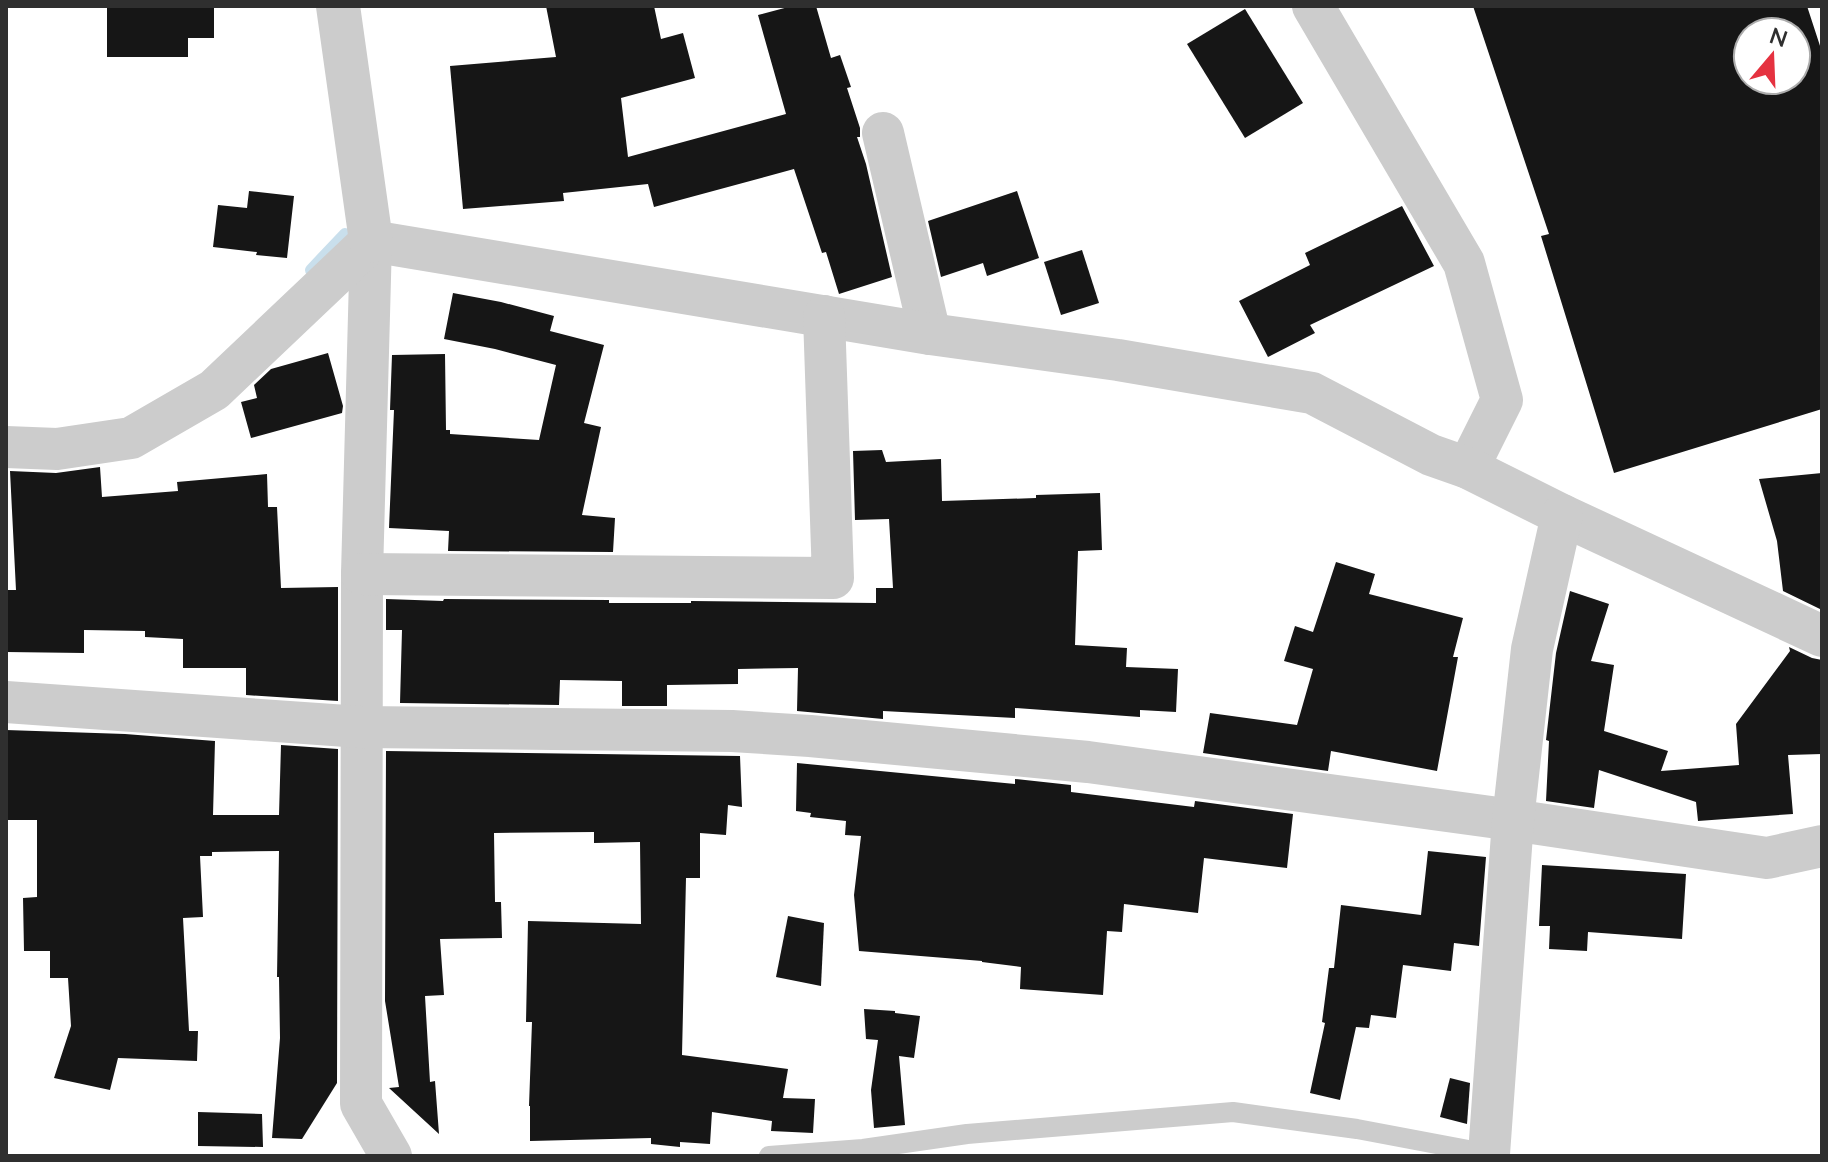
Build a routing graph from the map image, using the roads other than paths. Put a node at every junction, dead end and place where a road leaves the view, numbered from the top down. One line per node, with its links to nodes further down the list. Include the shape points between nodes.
1 (338, 6): 4 (street)
2 (1313, 6): 8 (street, via 1464,263 1502,400)
3 (883, 133): 6 (street)
4 (371, 241): 5 (street); 7 (street, via 214,390 131,438 57,449); 10 (street)
5 (824, 316): 6 (street); 10 (street, via 833,578)
6 (930, 334): 8 (street, via 1312,393 1431,455)
7 (6, 447)
8 (1468, 468): 9 (street)
9 (1562, 515): 11 (street); 14 (street, via 1532,649)
10 (362, 574): 13 (street)
11 (1822, 636)
12 (6, 702): 13 (street)
13 (361, 727): 14 (street, via 810,736 1088,762); 17 (street, via 361,1104)
14 (1513, 820): 15 (street, via 1767,858); 16 (street)
15 (1822, 846)
16 (1495, 1155): 18 (lane, via 1233,1112)
17 (391, 1156)
18 (769, 1156)

